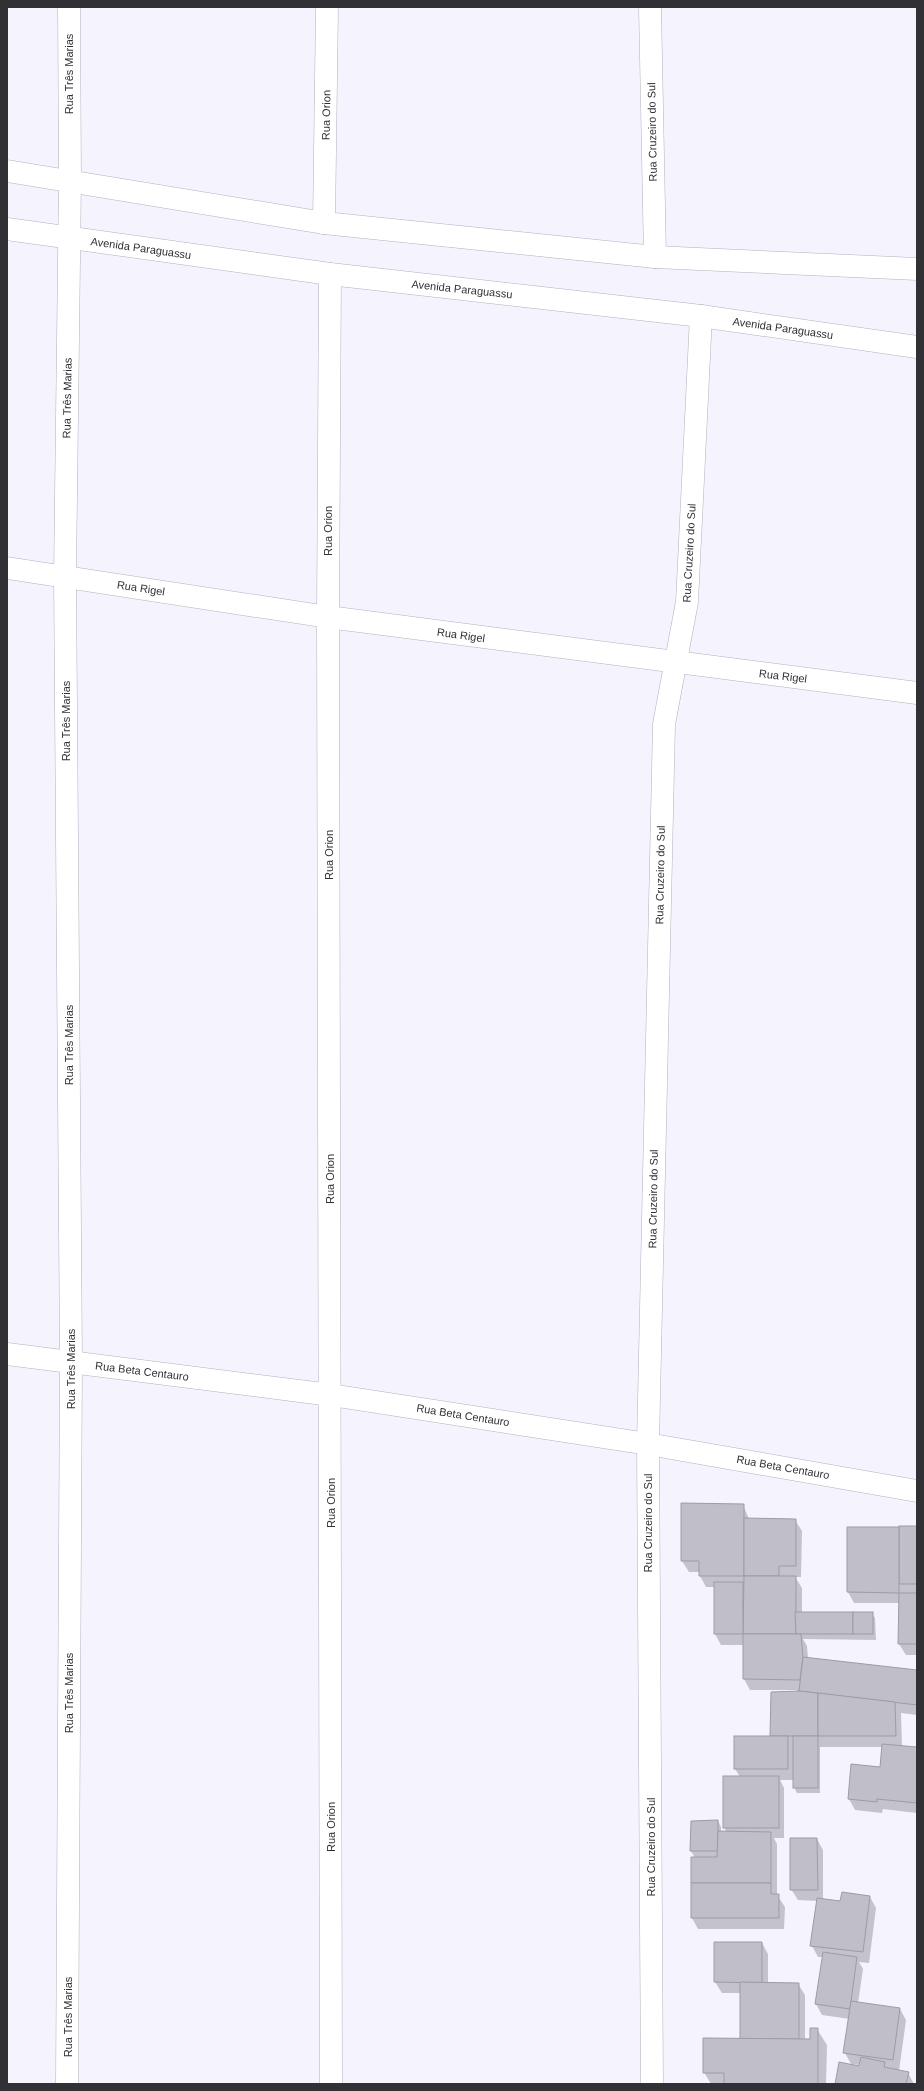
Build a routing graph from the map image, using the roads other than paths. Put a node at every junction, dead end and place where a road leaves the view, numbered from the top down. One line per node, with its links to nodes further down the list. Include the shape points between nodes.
1 (69, 7): 5 (street, Rua Três Marias)
2 (327, 7): 6 (street, Rua Orion)
3 (650, 7): 9 (street, Rua Cruzeiro do Sul)
4 (7, 171): 5 (street)
5 (70, 181): 6 (street); 8 (street, Rua Três Marias)
6 (324, 223): 9 (street)
7 (7, 229): 8 (street, Avenida Paraguassu)
8 (69, 237): 11 (street, Avenida Paraguassu); 15 (street, Rua Três Marias)
9 (655, 257): 10 (street)
10 (917, 269)
11 (330, 274): 12 (street, Avenida Paraguassu); 16 (street, Rua Orion)
12 (701, 316): 13 (street, Avenida Paraguassu); 17 (street, Rua Cruzeiro do Sul, via 687,602)
13 (917, 347)
14 (7, 568): 15 (street, Rua Rigel)
15 (65, 576): 16 (street, Rua Rigel); 20 (street, Rua Três Marias)
16 (328, 617): 17 (street, Rua Rigel); 21 (street, Rua Orion)
17 (676, 663): 18 (street, Rua Rigel); 22 (street, Rua Cruzeiro do Sul, via 664,724)
18 (917, 693)
19 (7, 1354): 20 (street, Rua Beta Centauro)
20 (71, 1362): 21 (street, Rua Beta Centauro); 24 (street, Rua Três Marias)
21 (331, 1395): 22 (street, Rua Beta Centauro); 25 (street, Rua Orion)
22 (648, 1444): 23 (street, Rua Beta Centauro); 26 (street, Rua Cruzeiro do Sul)
23 (917, 1491)
24 (67, 2084)
25 (331, 2084)
26 (652, 2084)

